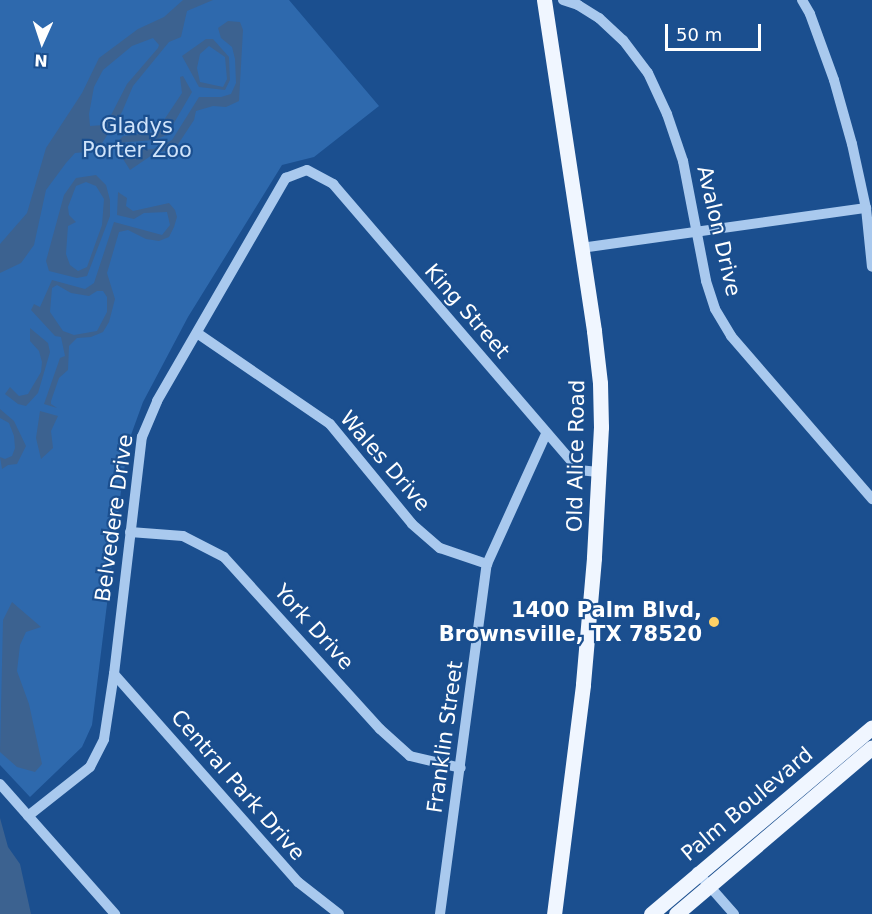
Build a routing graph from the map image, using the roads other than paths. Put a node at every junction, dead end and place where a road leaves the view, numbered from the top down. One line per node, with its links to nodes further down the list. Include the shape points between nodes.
1 (544, 0): 7 (main road, Old Alice Road)
2 (563, 0): 6 (street, Avalon Drive, via 599,18 623,40 648,73 683,161)
3 (802, 0): 5 (street, via 834,80)
4 (307, 170): 9 (street, Belvedere Drive, via 286,178); 10 (street, King Street, via 333,184)
5 (866, 208): 6 (street); 8 (street)
6 (698, 231): 7 (street); 12 (street, Avalon Drive, via 706,281 715,309 731,336)
7 (581, 248): 11 (main road, Old Alice Road, via 600,383)
8 (872, 267)
9 (198, 333): 13 (street, Belvedere Drive, via 157,401 142,437); 14 (street, Wales Drive, via 330,424 412,524 440,548)
10 (546, 434): 11 (street, King Street, via 579,470); 14 (street, Franklin Street)
11 (598, 472): 26 (main road, Old Alice Road, via 583,685)
12 (872, 499)
13 (130, 532): 15 (street, Belvedere Drive); 18 (street, York Drive, via 183,536 224,556 380,729 410,756)
14 (487, 564): 18 (street, Franklin Street)
15 (114, 674): 20 (street, Belvedere Drive, via 104,739 90,767); 24 (street, Central Park Drive, via 298,882)
16 (872, 727): 21 (main road, Palm Boulevard)
17 (872, 747): 22 (main road, Palm Boulevard)
18 (462, 768): 25 (street, Franklin Street)
19 (0, 784): 20 (street)
20 (28, 816): 23 (street)
21 (697, 872): 22 (street); 27 (main road, Palm Boulevard)
22 (708, 885): 28 (main road, Palm Boulevard); 29 (street)
23 (115, 914)
24 (339, 914)
25 (440, 914)
26 (554, 914)
27 (651, 914)
28 (676, 914)
29 (734, 914)

